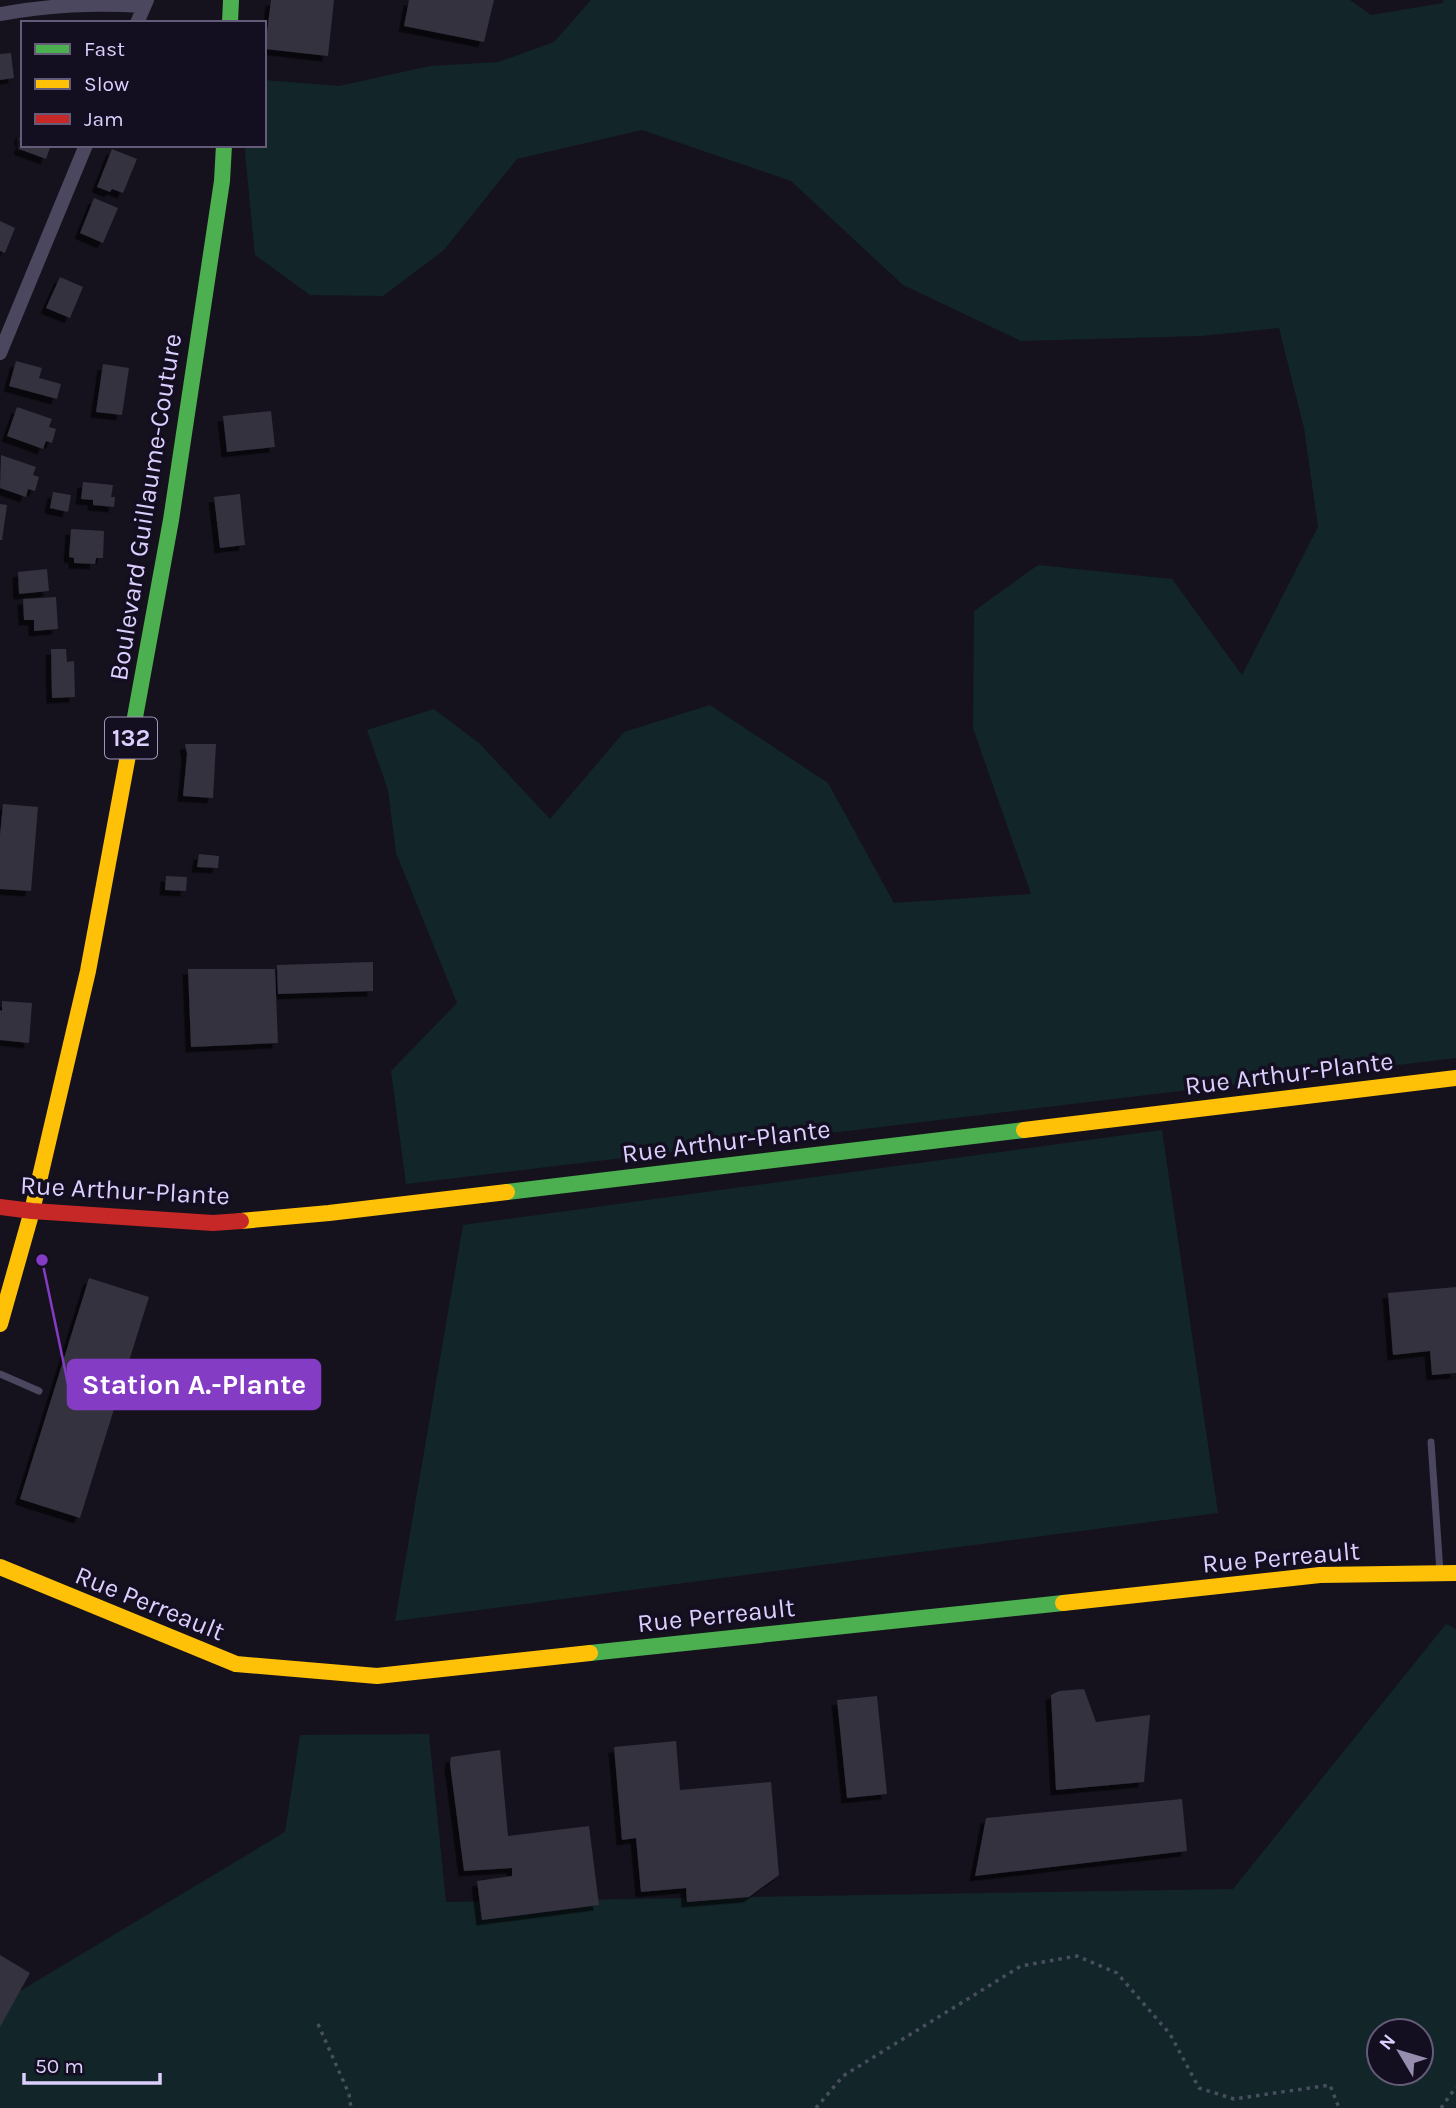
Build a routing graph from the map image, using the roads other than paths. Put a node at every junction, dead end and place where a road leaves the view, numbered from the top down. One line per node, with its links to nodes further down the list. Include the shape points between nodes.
1 (231, 0): 5 (street)
2 (145, 3): 3 (street, via 46,6); 4 (street)
3 (0, 14)
4 (138, 21)
5 (230, 21)
6 (85, 147): 8 (street)
7 (223, 147): 11 (street, Boulevard Guillaume-Couture / 132, via 222,181 171,520 88,971)
8 (0, 354)
9 (1456, 1078): 11 (street, Rue Arthur-Plante, via 316,1214 213,1223)
10 (0, 1207): 11 (street, Rue Arthur-Plante)
11 (32, 1211): 12 (street, Boulevard Guillaume-Couture / 132)
12 (0, 1324)
13 (0, 1374): 14 (lane)
14 (39, 1391)
15 (1431, 1442): 17 (lane)
16 (0, 1567): 17 (street, Rue Perreault, via 236,1664 377,1676 1320,1575)
17 (1448, 1573)

